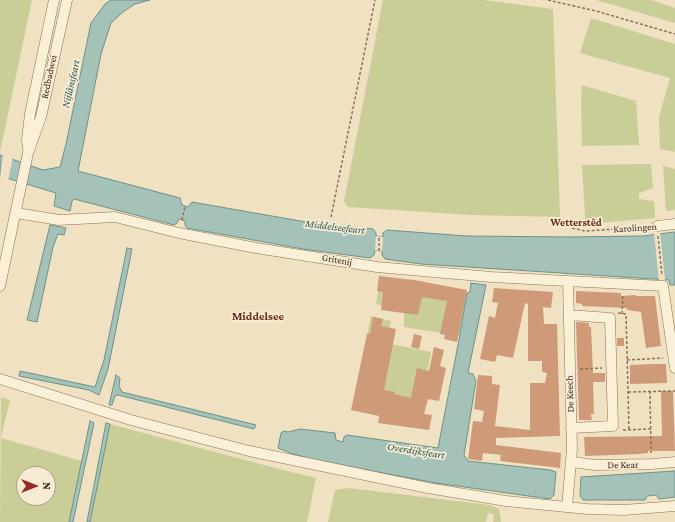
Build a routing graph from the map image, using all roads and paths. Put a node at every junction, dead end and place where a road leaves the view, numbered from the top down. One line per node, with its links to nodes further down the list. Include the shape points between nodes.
1 (54, 0): 6 (street, Redbadwei, via 30,114)
2 (67, 0): 6 (street, Redbadwei, via 41,117)
3 (375, 0): 9 (path)
4 (548, 0): 5 (path, via 612,15)
5 (675, 34)
6 (28, 153): 8 (street, Redbadwei)
7 (185, 206): 10 (path)
8 (16, 213): 16 (street, Gritenij, via 59,220 116,217 179,233 256,248 377,267); 19 (street)
9 (331, 217)
10 (182, 220)
11 (675, 224): 13 (street, Karolingen)
12 (572, 228): 13 (path, Karolingen, via 585,231)
13 (657, 229): 17 (path)
14 (380, 237): 15 (path)
15 (378, 251)
16 (568, 281): 18 (street, Gritenij); 21 (street, De Keech)
17 (662, 283): 18 (street, Gritenij); 23 (street)
18 (623, 284): 20 (path)
19 (0, 286)
20 (622, 314): 22 (path, via 612,313); 24 (path, via 626,314)
21 (569, 315): 22 (street); 28 (street, De Keech)
22 (610, 318): 26 (street)
23 (673, 357): 24 (path); 27 (street)
24 (627, 360): 25 (path)
25 (627, 367): 26 (path); 32 (path)
26 (611, 368): 28 (path); 33 (street)
27 (675, 368)
28 (570, 369): 34 (street, De Keech)
29 (0, 379): 41 (street, via 131,420 254,452 428,488 506,501)
30 (650, 391): 31 (path); 32 (path); 35 (path)
31 (675, 391)
32 (628, 392): 36 (path)
33 (613, 426): 34 (street); 36 (path, via 617,430)
34 (571, 428): 37 (street, De Keech)
35 (651, 429): 36 (path); 39 (path)
36 (629, 430)
37 (572, 462): 39 (street, De Kear, via 595,465); 41 (street, De Keech)
38 (675, 462): 39 (street, De Kear)
39 (652, 464)
40 (675, 506): 41 (street, via 624,510)
41 (567, 507)

